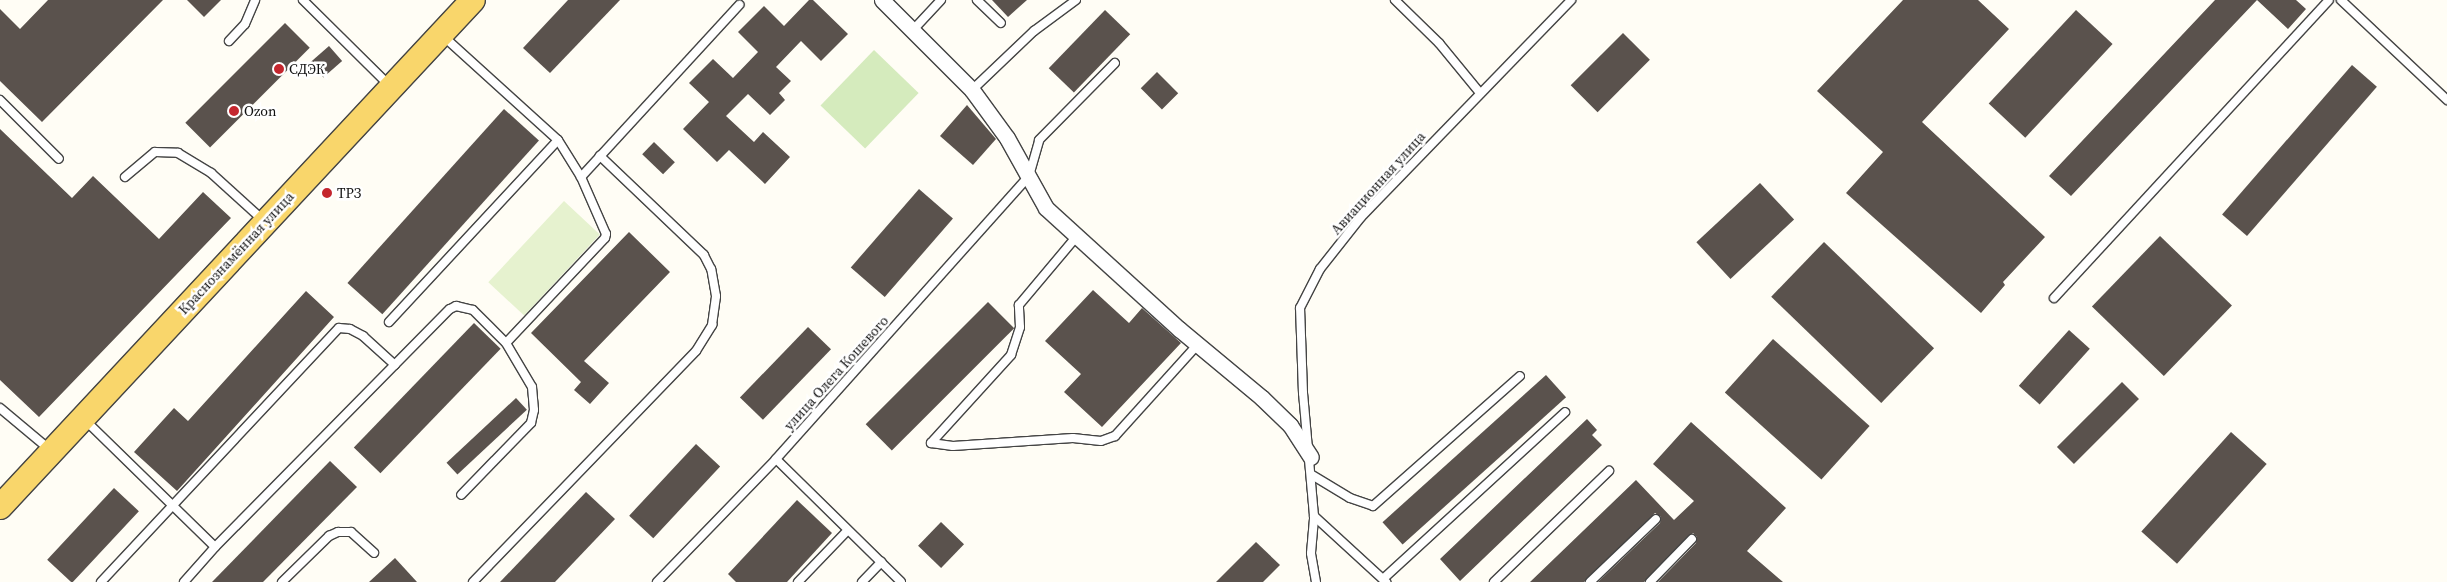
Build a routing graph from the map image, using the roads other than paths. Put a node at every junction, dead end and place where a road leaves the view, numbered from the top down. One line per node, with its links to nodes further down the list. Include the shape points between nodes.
1 (255, 0): 16 (lane, via 245,24)
2 (303, 0): 18 (lane)
3 (473, 0): 15 (main road, Краснознамённая улица)
4 (882, 0): 14 (street)
5 (941, 0): 14 (lane)
6 (977, 0): 13 (lane)
7 (1076, 0): 19 (lane, via 1034,30)
8 (1394, 0): 20 (lane, via 1439,44)
9 (1571, 0): 20 (lane, Авиационная улица)
10 (2329, 0): 31 (lane)
11 (2342, 0): 22 (lane)
12 (740, 5): 24 (lane)
13 (1001, 23)
14 (913, 30): 19 (street)
15 (441, 34): 18 (main road, Краснознамённая улица); 23 (lane)
16 (229, 41)
17 (1115, 63): 26 (lane, via 1039,140)
18 (391, 86): 29 (main road, Краснознамённая улица)
19 (972, 90): 26 (street, via 1007,138)
20 (1480, 93): 41 (lane, Авиационная улица, via 1361,217 1320,269 1300,308 1303,393)
21 (0, 100): 25 (lane)
22 (2447, 100)
23 (558, 140): 28 (lane); 32 (lane)
24 (600, 156): 28 (lane); 59 (lane, via 704,256 711,269 716,296 712,325 696,351)
25 (58, 159)
26 (1028, 176): 30 (street, via 1046,208); 42 (lane, улица Олега Кошевого)
27 (125, 177): 29 (lane, via 155,152 178,153 211,173)
28 (581, 177): 33 (lane, via 596,207 606,238)
29 (265, 222): 39 (main road, Краснознамённая улица)
30 (1076, 237): 34 (street); 34 (lane, via 1019,304 1020,327 1011,355 931,444 953,446 1073,438 1101,440 1115,436)
31 (2054, 298)
32 (389, 322)
33 (506, 343): 35 (lane, via 473,310 456,306); 45 (lane, via 532,387 534,417)
34 (1198, 344): 41 (street, via 1290,425)
35 (395, 365): 46 (lane, via 363,336 350,329 339,328); 52 (lane)
36 (1520, 376): 44 (lane, via 1373,506 1350,498)
37 (0, 408): 40 (lane)
38 (1564, 412): 55 (lane)
39 (83, 418): 40 (main road, Краснознамённая улица); 46 (lane)
40 (51, 451): 47 (main road, Краснознамённая улица)
41 (1311, 457): 44 (lane, Авиационная улица)
42 (776, 459): 50 (lane); 60 (lane, улица Олега Кошевого)
43 (1609, 471): 65 (lane)
44 (1312, 475): 48 (lane, Авиационная улица)
45 (461, 495)
46 (173, 506): 52 (lane); 56 (lane)
47 (0, 507)
48 (1314, 516): 55 (lane); 64 (lane, Авиационная улица, via 1311,553)
49 (1656, 519): 66 (lane)
50 (847, 531): 54 (lane); 61 (lane)
51 (1692, 539): 67 (lane)
52 (215, 547): 57 (lane)
53 (374, 552): 58 (lane, via 351,532 338,532 329,536)
54 (880, 562): 62 (lane); 63 (lane)
55 (1385, 580)
56 (102, 582)
57 (184, 582)
58 (282, 582)
59 (473, 582)
60 (657, 582)
61 (798, 582)
62 (862, 582)
63 (901, 582)
64 (1316, 582)
65 (1494, 582)
66 (1590, 582)
67 (1650, 582)

